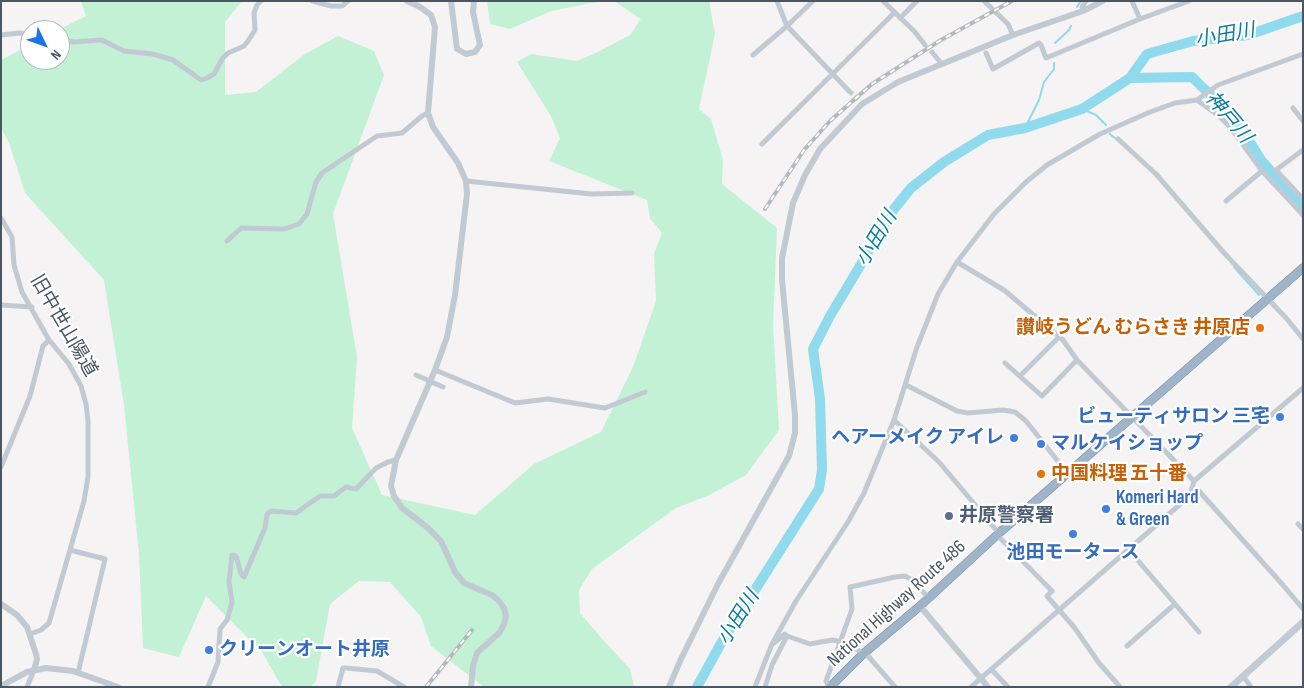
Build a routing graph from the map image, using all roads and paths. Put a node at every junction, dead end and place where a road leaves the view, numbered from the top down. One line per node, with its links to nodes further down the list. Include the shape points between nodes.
1 (261, 1): 24 (street, via 254,13 255,30 248,41 228,53 214,74 201,80 173,60 153,54 124,50 102,40)
2 (312, 1): 3 (street, via 342,6)
3 (348, 1)
4 (407, 1): 35 (street, via 431,15 435,27)
5 (451, 1): 6 (street, via 457,49 466,54 475,52 480,45)
6 (474, 1)
7 (777, 1): 20 (street)
8 (813, 1): 20 (street)
9 (883, 1): 17 (street)
10 (917, 1): 18 (street)
11 (984, 1): 23 (street, via 1008,24)
12 (1086, 1): 16 (street)
13 (1103, 1): 16 (street)
14 (1132, 1): 19 (street)
15 (1189, 1): 19 (street)
16 (1083, 11): 23 (street)
17 (894, 13): 18 (street); 31 (street)
18 (900, 18): 25 (street)
19 (1140, 19): 27 (street, via 1046,58 1039,44 993,69)
20 (787, 26): 29 (street); 31 (street)
21 (20, 33): 22 (street)
22 (1, 35)
23 (1013, 35): 30 (street)
24 (70, 41)
25 (926, 45)
26 (932, 52): 30 (street)
27 (986, 53)
28 (1303, 54): 33 (street, via 1212,88)
29 (753, 55)
30 (941, 63): 106 (street, via 861,103 820,150 805,175 794,203 782,258 795,415 789,456 718,584)
31 (832, 74): 32 (street); 38 (street)
32 (849, 91)
33 (1198, 98): 40 (street, via 1231,128); 48 (street, via 1128,120 1047,165 994,214)
34 (1293, 108): 36 (street)
35 (428, 113): 41 (street, via 432,127 458,164); 47 (street, via 402,133 377,136 322,173 316,182 307,214 299,224 284,229 241,228)
36 (1303, 121)
37 (1118, 139): 50 (street, via 1156,174)
38 (762, 144)
39 (1303, 150): 43 (street, via 1276,170)
40 (1262, 171): 44 (street); 45 (street)
41 (466, 182): 42 (street, via 591,194); 58 (street, via 455,295 447,337)
42 (632, 193)
43 (1303, 199)
44 (1226, 201)
45 (1303, 215)
46 (1, 218): 52 (street, 旧中世山陽道, via 12,237 14,266 22,292)
47 (227, 241)
48 (957, 262): 53 (street, via 1004,290); 61 (street, via 928,316)
49 (1303, 268): 50 (highway, National Highway Route 486)
50 (1267, 300): 54 (street); 65 (highway, National Highway Route 486)
51 (1, 305): 52 (street)
52 (32, 307): 55 (street, 旧中世山陽道)
53 (1059, 337): 56 (street); 60 (street)
54 (1303, 339)
55 (49, 340): 68 (street, via 43,346 30,396); 75 (street, 旧中世山陽道, via 70,364 81,386 88,421 88,477)
56 (1077, 360): 60 (street, via 1042,396); 65 (street)
57 (1005, 363): 60 (street)
58 (435, 370): 64 (street, via 515,402 548,399 605,408); 67 (street)
59 (416, 375): 62 (street, bridge)
60 (1020, 376)
61 (906, 385): 66 (street); 69 (street, via 957,411 1015,412 1026,420)
62 (443, 387)
63 (1303, 388): 70 (street)
64 (646, 392)
65 (1132, 417): 69 (highway, National Highway Route 486); 70 (street)
66 (894, 420): 74 (street, via 939,462); 83 (street, via 856,507)
67 (396, 460): 99 (street, via 376,468 356,489 346,487 334,496 320,496 296,513 271,510 244,577 236,556 232,555 229,582 232,602 227,620 220,629 218,662); 105 (street, via 391,486 402,508 441,541 455,572 464,582 492,595 504,608 506,616 500,632 477,653)
68 (1, 468)
69 (1068, 474): 74 (highway, National Highway Route 486)
70 (1194, 482): 71 (street)
71 (1192, 489): 76 (street, via 1185,500); 81 (street, via 1199,492)
72 (1298, 524): 73 (street)
73 (1303, 529)
74 (998, 534): 77 (highway, National Highway Route 486); 82 (street, via 1052,591 1047,596)
75 (70, 550): 86 (street, 旧中世山陽道, via 49,623); 94 (street, via 104,559)
76 (1129, 550): 79 (street); 82 (street)
77 (928, 597): 80 (highway, National Highway Route 486); 88 (street, via 906,576 850,587 852,609)
78 (1, 604): 86 (street, via 17,615)
79 (1176, 604): 85 (street); 90 (street)
80 (920, 606): 91 (highway, National Highway Route 486); 96 (street)
81 (1303, 609)
82 (1059, 610): 92 (street); 113 (street)
83 (786, 618): 87 (street); 89 (street)
84 (1303, 622): 95 (main road)
85 (1199, 632)
86 (30, 634): 93 (street, via 37,659)
87 (786, 635): 88 (street, via 810,644); 89 (street); 100 (street)
88 (840, 641): 91 (street); 108 (street, via 826,682)
89 (772, 644): 107 (street)
90 (1127, 646)
91 (863, 654): 108 (highway, National Highway Route 486); 109 (street)
92 (991, 669): 96 (street); 112 (street)
93 (34, 670): 94 (street); 98 (street); 101 (street)
94 (78, 673): 97 (street)
95 (1243, 676): 114 (main road); 115 (street)
96 (981, 678): 110 (street); 111 (street)
97 (104, 684): 102 (street)
98 (1, 686)
99 (210, 686)
100 (764, 686)
101 (27, 687)
102 (118, 687)
103 (338, 687): 104 (street, via 343,668 346,668 378,671)
104 (404, 687)
105 (471, 687)
106 (670, 687)
107 (755, 687)
108 (830, 687)
109 (895, 687)
110 (971, 687)
111 (988, 687)
112 (1008, 687)
113 (1120, 687)
114 (1231, 687)
115 (1251, 687)

